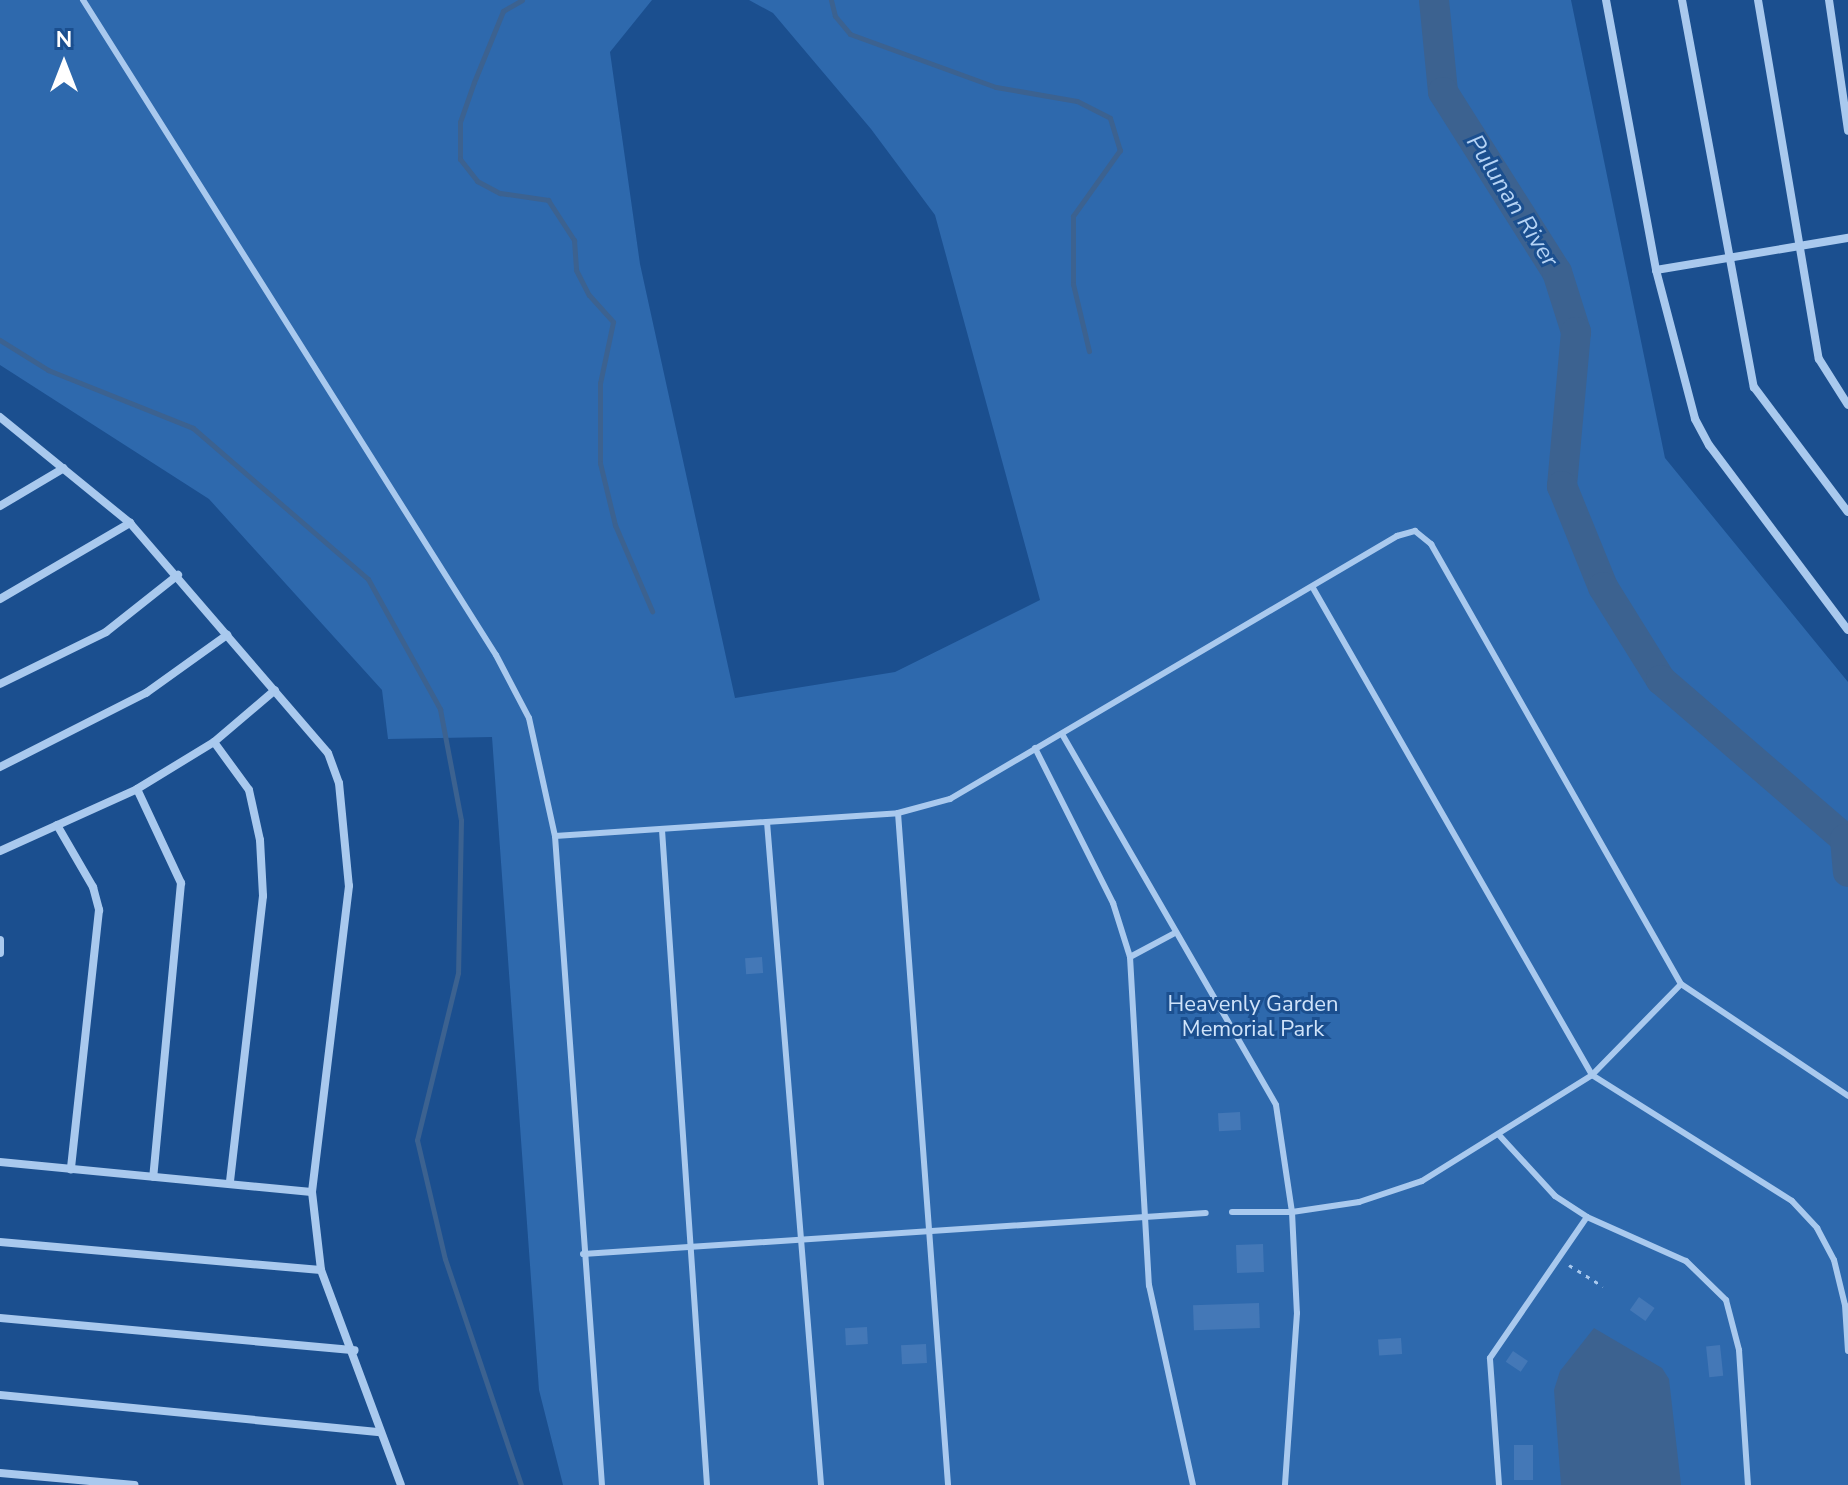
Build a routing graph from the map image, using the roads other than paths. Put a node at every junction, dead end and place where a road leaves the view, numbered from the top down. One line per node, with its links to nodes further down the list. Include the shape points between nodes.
1 (83, 0): 33 (lane, via 515,686 537,745)
2 (1606, 0): 10 (street)
3 (1682, 0): 9 (street)
4 (1758, 0): 8 (street)
5 (1829, 0): 6 (street)
6 (1848, 131)
7 (1848, 238): 8 (street)
8 (1800, 246): 9 (street); 11 (street, via 1819,359)
9 (1729, 258): 10 (street); 15 (street, via 1754,387)
10 (1656, 270): 20 (street, via 1695,419)
11 (1848, 405)
12 (0, 417): 13 (street)
13 (64, 468): 14 (street); 16 (street)
14 (0, 506)
15 (1848, 512)
16 (130, 523): 17 (street); 19 (street)
17 (178, 575): 21 (street); 22 (street, via 106,632)
18 (1313, 588): 24 (lane); 39 (lane, via 1397,536 1415,531 1431,544); 40 (lane)
19 (0, 599)
20 (1848, 630)
21 (227, 635): 23 (street); 27 (street, via 146,693)
22 (0, 684)
23 (275, 690): 25 (street); 47 (street, via 328,753 339,783 346,833 349,886)
24 (1062, 734): 26 (lane); 35 (lane)
25 (214, 742): 28 (street); 46 (street, via 249,790 260,840 263,896)
26 (1035, 748): 29 (lane, via 950,799); 38 (lane, via 1113,903)
27 (0, 767)
28 (137, 789): 31 (street); 45 (street, via 176,862 181,883)
29 (898, 813): 30 (lane); 53 (lane)
30 (767, 822): 32 (lane); 54 (lane)
31 (57, 825): 34 (street); 44 (street, via 93,887 99,910)
32 (662, 830): 33 (lane); 56 (lane)
33 (555, 836): 57 (lane)
34 (0, 851)
35 (1173, 934): 38 (lane); 49 (lane, via 1276,1105)
36 (0, 940): 37 (street)
37 (0, 953)
38 (1130, 957): 51 (lane)
39 (1681, 984): 40 (lane); 41 (lane)
40 (1592, 1075): 42 (lane); 61 (lane, via 1781,1194 1817,1228 1834,1260 1845,1305)
41 (1848, 1096)
42 (1499, 1135): 49 (lane, via 1392,1195); 52 (lane, via 1539,1181)
43 (0, 1162): 44 (street)
44 (71, 1169): 45 (street)
45 (153, 1177): 46 (street)
46 (230, 1183): 47 (street)
47 (312, 1192): 58 (street)
48 (1232, 1212): 49 (lane)
49 (1292, 1212): 73 (lane, via 1297,1313)
50 (1206, 1213): 51 (lane)
51 (1143, 1214): 53 (lane); 72 (lane, via 1157,1339)
52 (1587, 1217): 74 (lane, via 1490,1358); 75 (lane, via 1686,1261 1726,1300 1739,1350)
53 (930, 1230): 54 (lane); 71 (lane)
54 (800, 1240): 56 (lane); 70 (lane)
55 (0, 1242): 58 (street)
56 (691, 1249): 57 (lane); 69 (lane)
57 (583, 1254): 68 (lane)
58 (321, 1270): 60 (street)
59 (0, 1318): 60 (street)
60 (355, 1350): 63 (street)
61 (1848, 1351)
62 (0, 1395): 63 (street)
63 (380, 1432): 67 (street)
64 (0, 1473): 65 (street)
65 (116, 1484): 66 (street)
66 (134, 1485)
67 (401, 1485)
68 (602, 1485)
69 (707, 1485)
70 (821, 1485)
71 (948, 1485)
72 (1193, 1485)
73 (1285, 1485)
74 (1499, 1485)
75 (1748, 1485)

